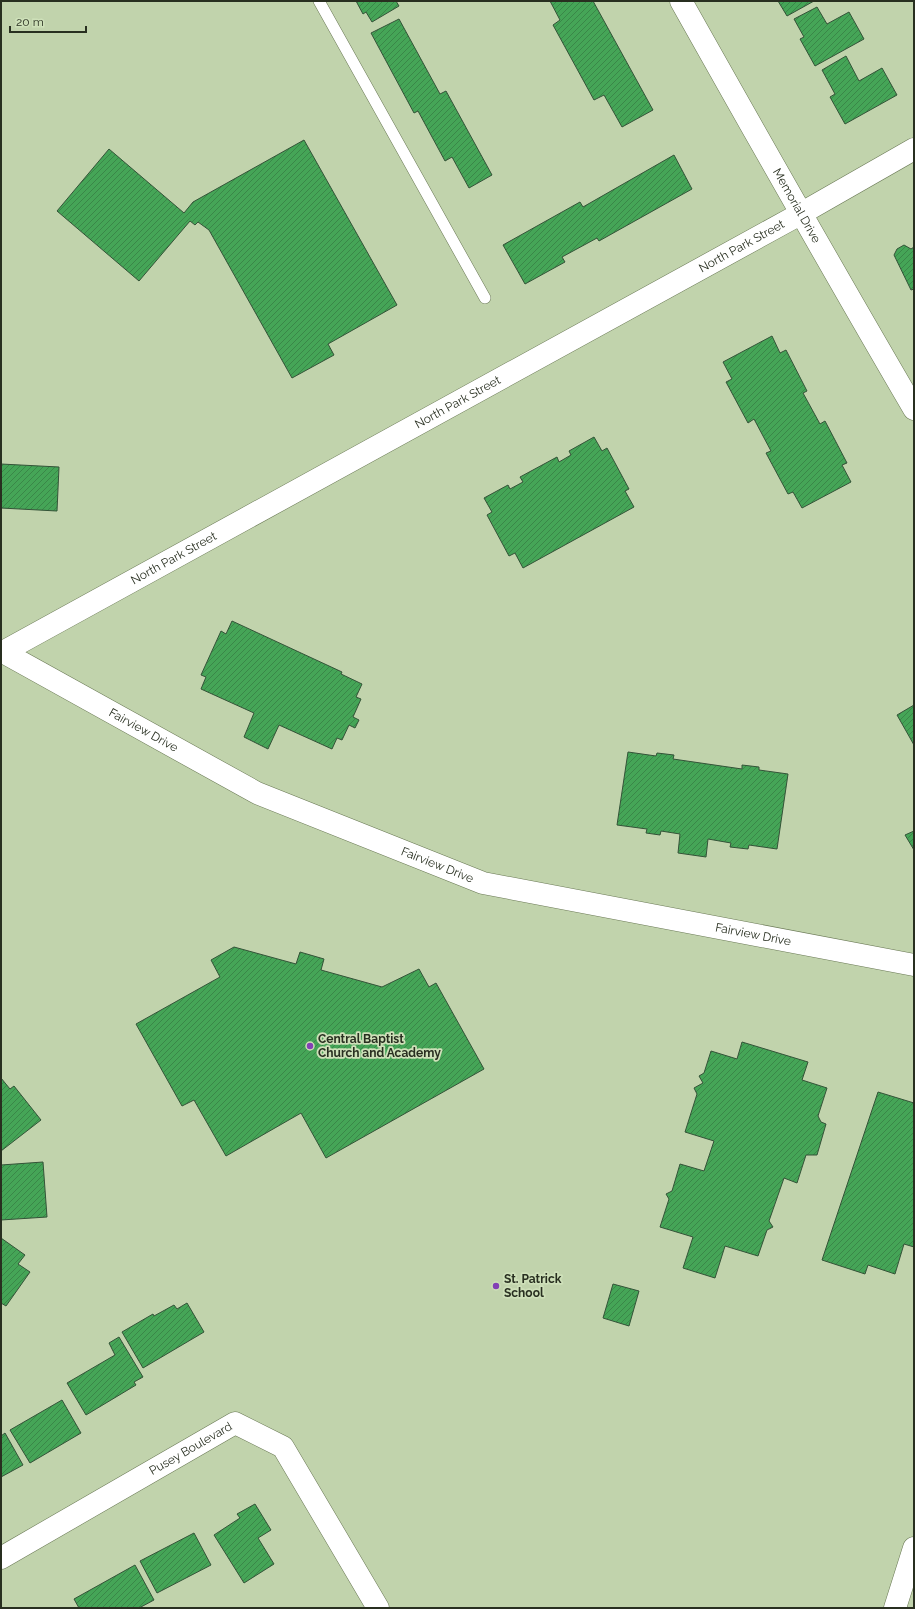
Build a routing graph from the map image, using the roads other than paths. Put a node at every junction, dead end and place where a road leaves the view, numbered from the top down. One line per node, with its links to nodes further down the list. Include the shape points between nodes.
1 (319, 1): 5 (lane)
2 (681, 1): 4 (main road, Memorial Drive, via 782,182)
3 (914, 149): 4 (main road, North Park Street)
4 (802, 213): 6 (main road, Memorial Drive, via 816,242); 7 (main road, North Park Street)
5 (485, 298)
6 (913, 403)
7 (2, 652): 8 (main road, Fairview Drive, via 257,793 483,883)
8 (914, 965)
9 (914, 1548): 12 (main road)
10 (1, 1558): 11 (main road, Pusey Boulevard, via 235,1423 283,1447)
11 (378, 1608)
12 (895, 1608)

